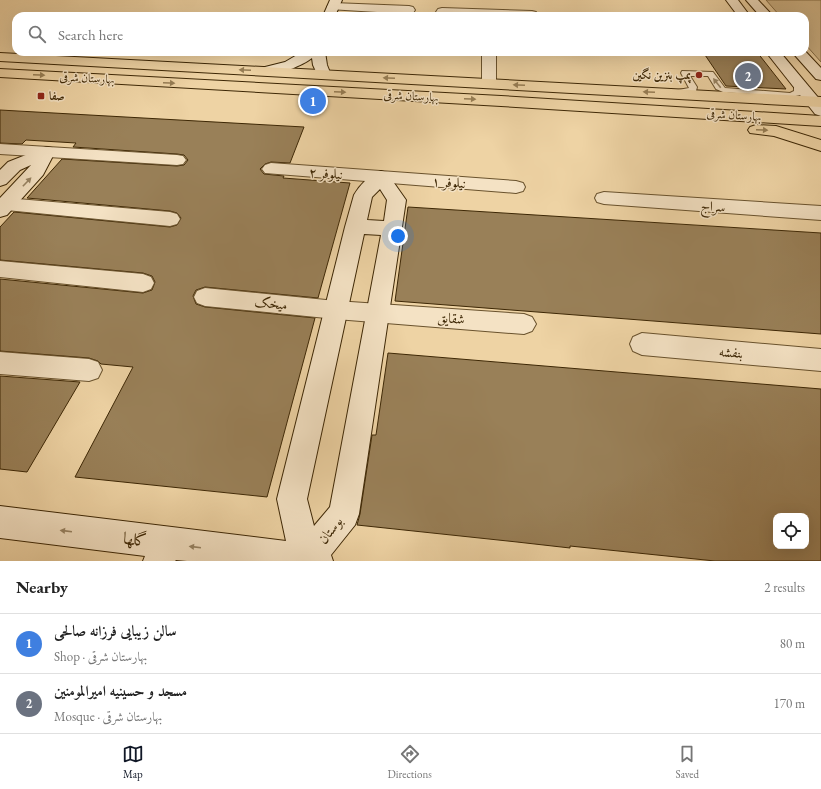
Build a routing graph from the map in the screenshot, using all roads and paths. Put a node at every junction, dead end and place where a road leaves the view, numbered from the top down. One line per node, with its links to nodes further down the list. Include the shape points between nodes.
1 (732, 0): 5 (street)
2 (752, 0): 6 (street)
3 (333, 8): 4 (street)
4 (409, 10)
5 (741, 12)
6 (763, 12)
7 (0, 56): 13 (main road, بهارستان شرقی, one-way to 7)
8 (305, 56): 13 (street, via 292,64)
9 (319, 56): 15 (street)
10 (489, 56): 18 (street)
11 (776, 56): 17 (street)
12 (803, 56): 16 (street)
13 (266, 72): 15 (main road, بهارستان شرقی)
14 (0, 73): 20 (main road, بهارستان شرقی, one-way to 20)
15 (324, 75): 18 (main road, بهارستان شرقی, one-way to 15)
16 (821, 76)
17 (798, 83): 19 (lane, one-way to 19, via 798,93 790,95 736,92 719,87 710,74 685,73 693,87); 21 (street)
18 (489, 84): 19 (main road, بهارستان شرقی, one-way to 18)
19 (675, 94): 21 (main road, بهارستان شرقی)
20 (502, 101): 22 (main road, بهارستان شرقی); 23 (main road, one-way to 23, via 571,120 776,131)
21 (818, 105)
22 (821, 121)
23 (821, 146)
24 (0, 149): 25 (street)
25 (46, 152): 26 (street); 29 (street, via 14,166); 32 (street, one-way to 25, via 37,172)
26 (177, 160)
27 (271, 169): 28 (street, نیلوفر ۲)
28 (381, 177): 30 (street, نیلوفر ۱); 35 (street, بوستان, via 363,195); 36 (street, بوستان, via 397,200)
29 (0, 180)
30 (516, 187)
31 (604, 198): 33 (street, سراج)
32 (3, 207): 34 (street)
33 (821, 213)
34 (170, 219)
35 (355, 226): 36 (street); 40 (street, بوستان)
36 (392, 228): 41 (street, بوستان)
37 (0, 268): 38 (street)
38 (143, 283)
39 (205, 297): 40 (street, میخک)
40 (336, 310): 41 (street, میخک); 49 (street, بوستان, via 292,499)
41 (378, 313): 42 (street, شقایق); 49 (street, بوستان, via 344,514)
42 (524, 324)
43 (642, 344): 44 (street, بنفشه)
44 (821, 360)
45 (0, 363): 46 (street)
46 (89, 370)
47 (0, 522): 48 (street, گلها, one-way to 47)
48 (162, 552): 49 (street, گلها, one-way to 48)
49 (312, 560)

